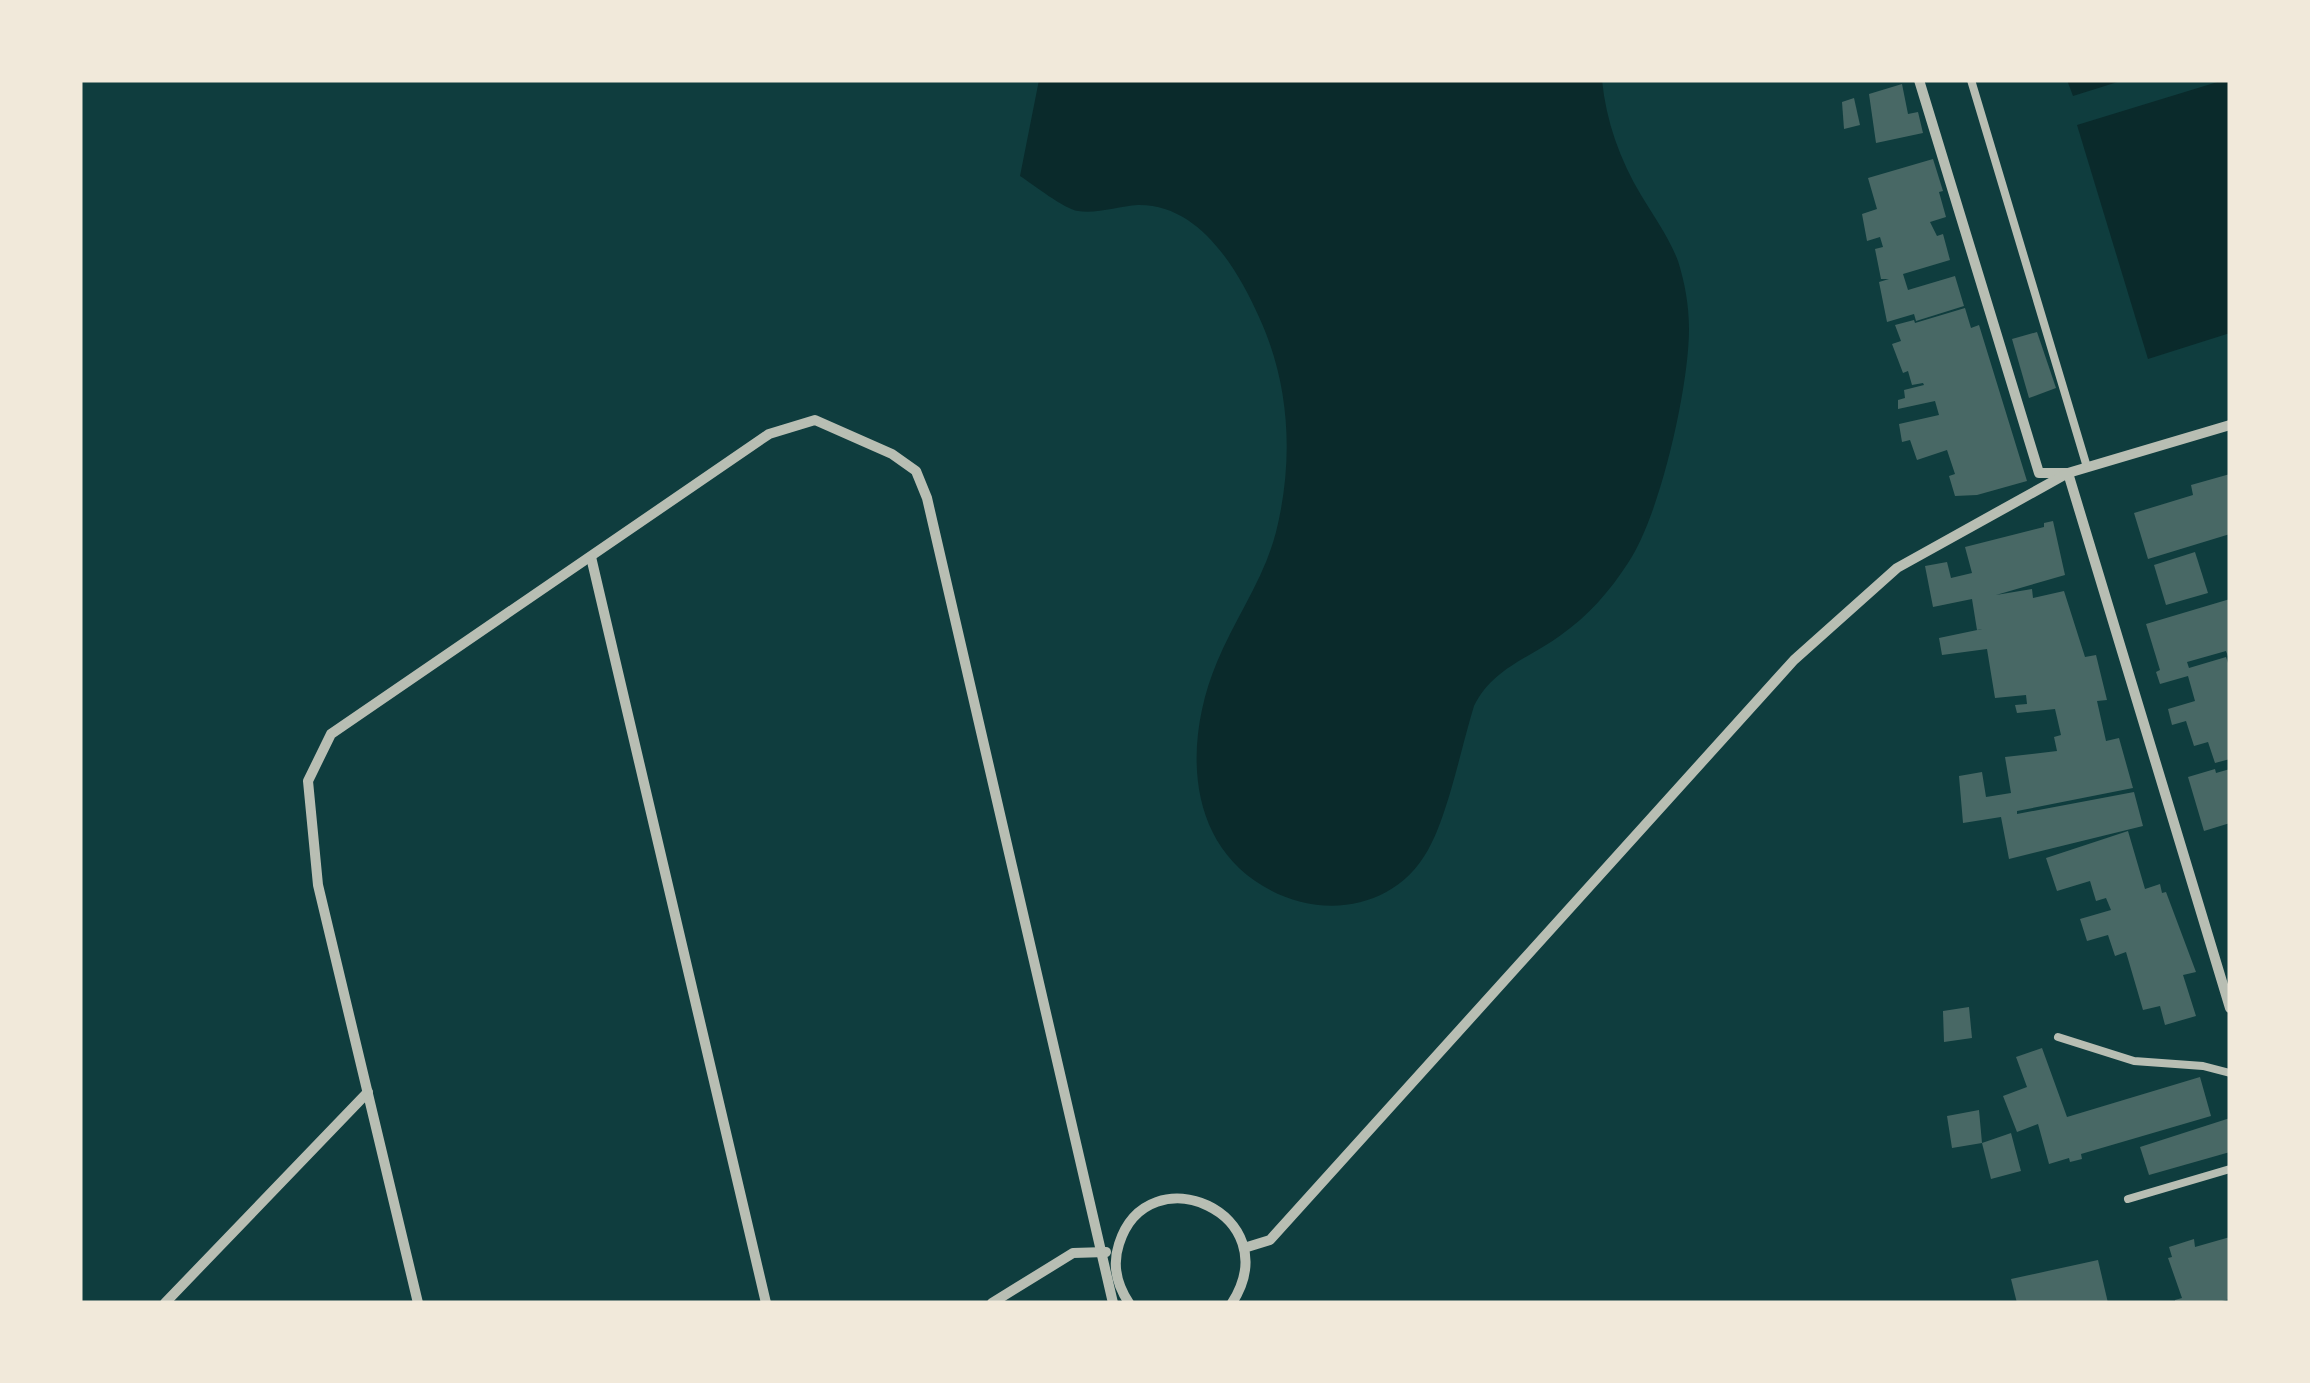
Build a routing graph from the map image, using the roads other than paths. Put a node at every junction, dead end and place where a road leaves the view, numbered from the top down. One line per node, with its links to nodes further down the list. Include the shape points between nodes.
1 (1920, 80): 5 (street, via 2039,474)
2 (1971, 80): 4 (lane)
3 (2230, 425): 4 (street)
4 (2087, 467): 5 (street)
5 (2068, 473): 7 (street); 13 (street, via 1897,568 1794,660 1270,1240)
6 (592, 557): 10 (street, via 331,734 308,782 318,885); 15 (street, via 769,434 814,420 916,471); 18 (street)
7 (2230, 1008)
8 (2058, 1037): 9 (lane, via 2134,1061)
9 (2230, 1073)
10 (368, 1092): 16 (street); 17 (street)
11 (2230, 1169): 12 (lane)
12 (2128, 1199)
13 (1244, 1248): 14 (street, via 1223,1214 1182,1198 1143,1210); 22 (street, via 1244,1280)
14 (1116, 1251): 15 (street); 21 (street, via 1117,1278)
15 (1101, 1252): 19 (street, via 1073,1253); 20 (street)
16 (165, 1303)
17 (418, 1303)
18 (766, 1303)
19 (992, 1303)
20 (1113, 1303)
21 (1129, 1303)
22 (1232, 1303)

